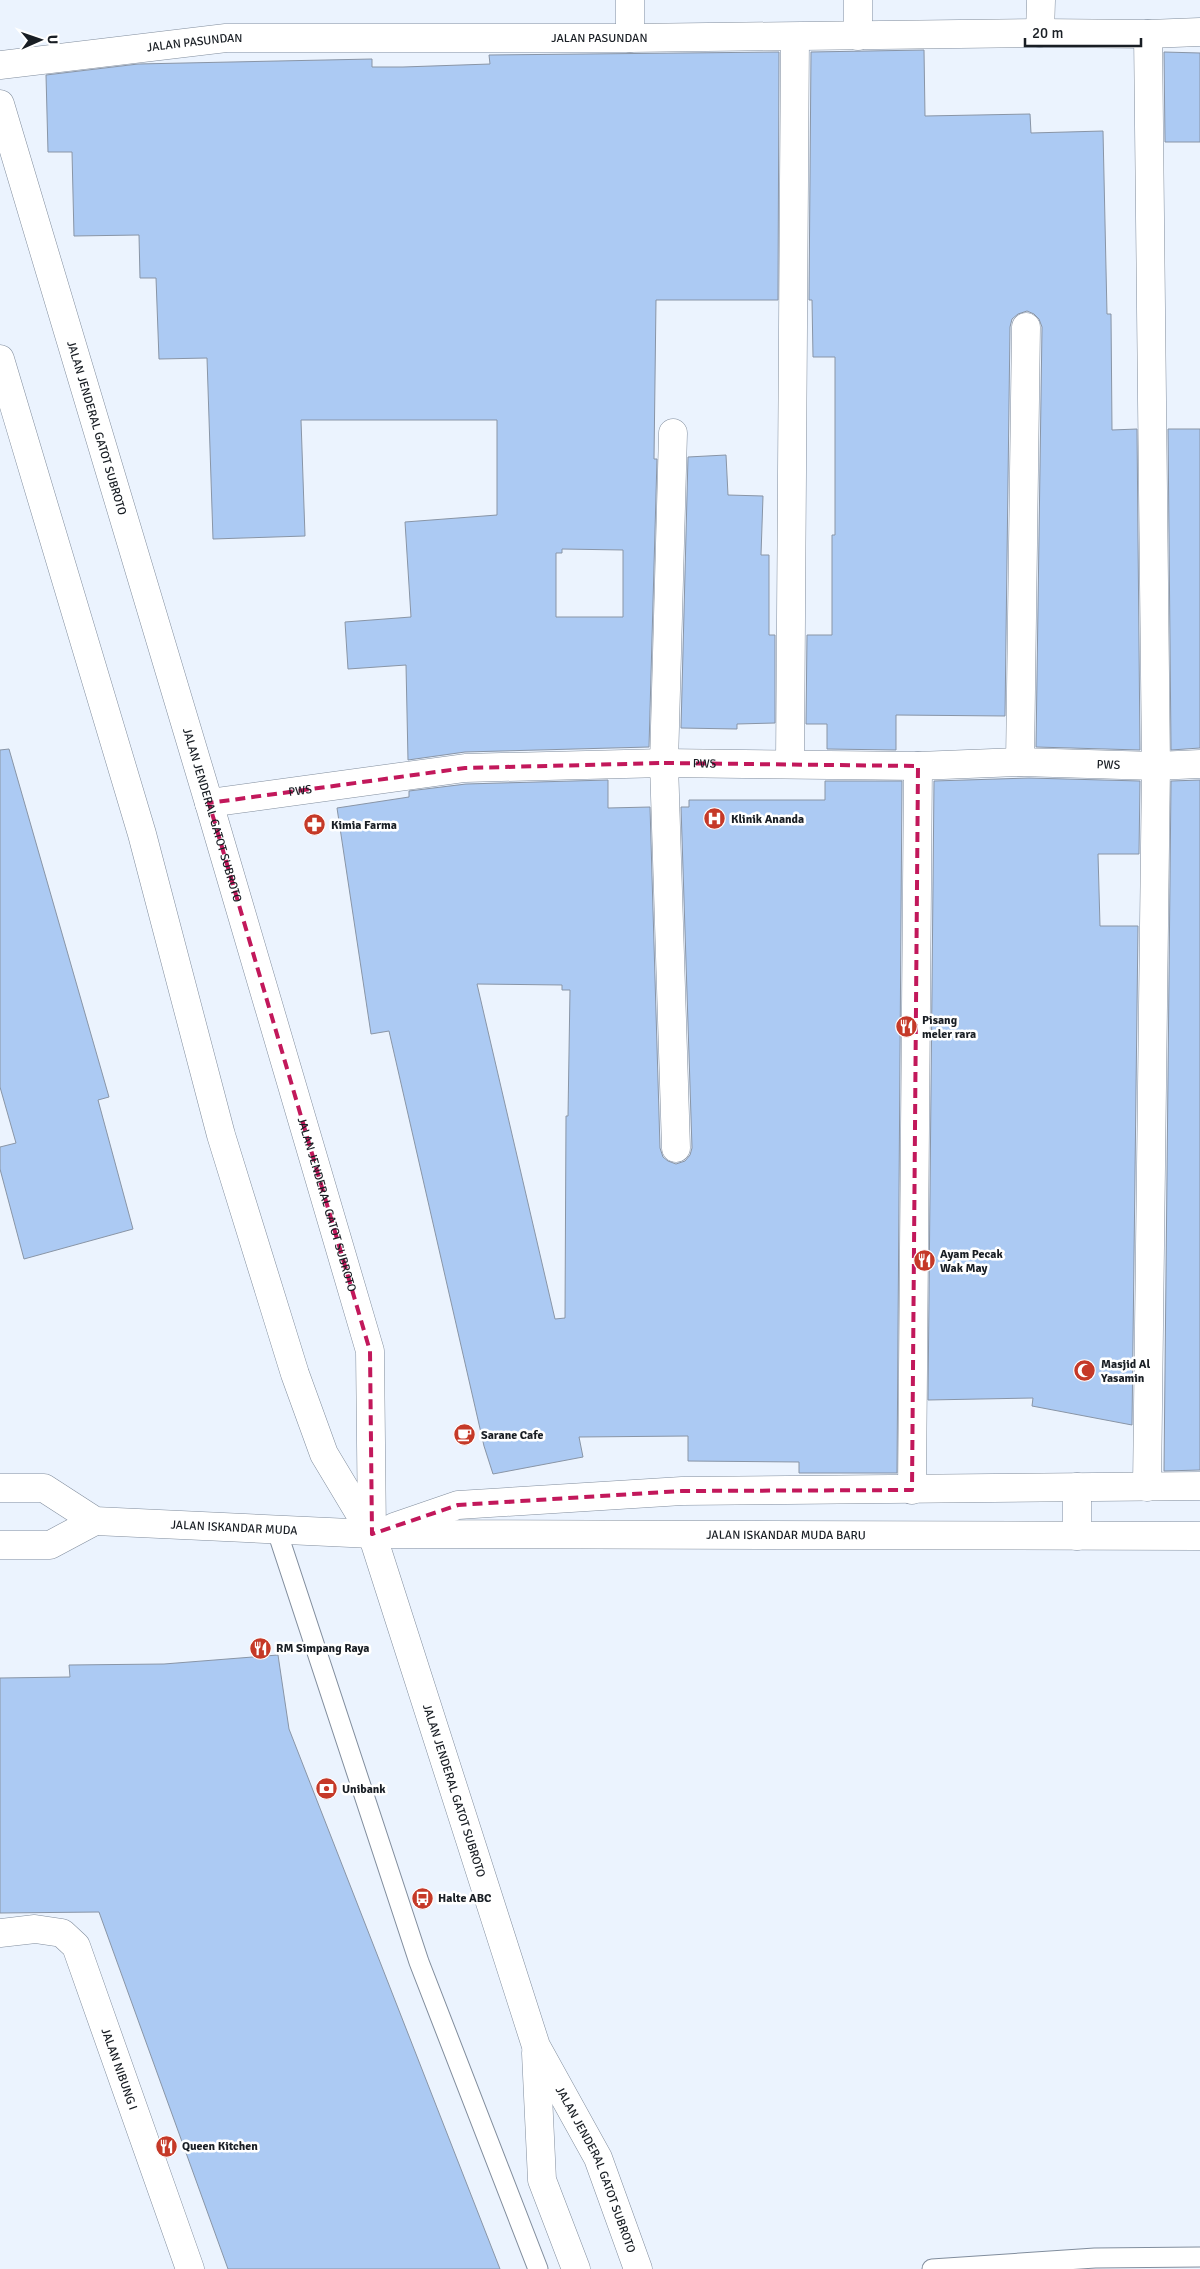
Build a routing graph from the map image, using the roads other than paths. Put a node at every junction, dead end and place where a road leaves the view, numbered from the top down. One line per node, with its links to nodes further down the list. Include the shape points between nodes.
1 (630, 0): 9 (street)
2 (858, 0): 7 (street)
3 (1041, 0): 5 (street)
4 (1200, 32): 6 (street, JALAN PASUNDAN)
5 (1040, 33): 6 (street, JALAN PASUNDAN); 7 (street, JALAN PASUNDAN)
6 (1148, 34): 20 (street)
7 (858, 36): 8 (street, JALAN PASUNDAN)
8 (795, 37): 9 (street, JALAN PASUNDAN); 17 (street)
9 (630, 38): 10 (street, JALAN PASUNDAN, via 226,38)
10 (0, 65)
11 (0, 104): 21 (street, JALAN JENDERAL GATOT SUBROTO)
12 (1026, 326): 15 (street)
13 (0, 359): 30 (street, JALAN JENDERAL GATOT SUBROTO, via 142,834 221,1135 295,1374 324,1454)
14 (673, 433): 16 (street)
15 (1020, 762): 19 (street, PWS); 20 (street, PWS)
16 (664, 763): 17 (street, PWS); 21 (street, PWS, via 465,768); 22 (street)
17 (790, 763): 19 (street, PWS)
18 (1200, 764): 20 (street, PWS)
19 (918, 766): 27 (street)
20 (1156, 766): 25 (street)
21 (209, 803): 30 (street, JALAN JENDERAL GATOT SUBROTO, via 370,1351)
22 (676, 1148)
23 (1200, 1486): 25 (street)
24 (1077, 1487): 25 (street); 27 (street); 31 (street)
25 (1147, 1487)
26 (0, 1488): 28 (street, JALAN ISKANDAR MUDA, via 44,1488)
27 (912, 1490): 30 (street, via 682,1491 458,1506)
28 (95, 1521): 29 (street, JALAN ISKANDAR MUDA); 33 (street, via 50,1545)
29 (277, 1531): 30 (street, JALAN ISKANDAR MUDA); 38 (lane, via 419,1962)
30 (372, 1534): 31 (street, JALAN ISKANDAR MUDA BARU); 35 (street, JALAN JENDERAL GATOT SUBROTO)
31 (1077, 1536): 32 (street, JALAN ISKANDAR MUDA BARU)
32 (1200, 1536)
33 (0, 1545)
34 (0, 1933): 37 (street, JALAN NIBUNG I, via 35,1929 62,1933 76,1946)
35 (536, 2046): 39 (street, JALAN JENDERAL GATOT SUBROTO, via 542,2180); 40 (street, JALAN JENDERAL GATOT SUBROTO, via 598,2158)
36 (1200, 2257): 41 (lane, via 1096,2258)
37 (190, 2269)
38 (538, 2269)
39 (576, 2269)
40 (638, 2269)
41 (932, 2269)

